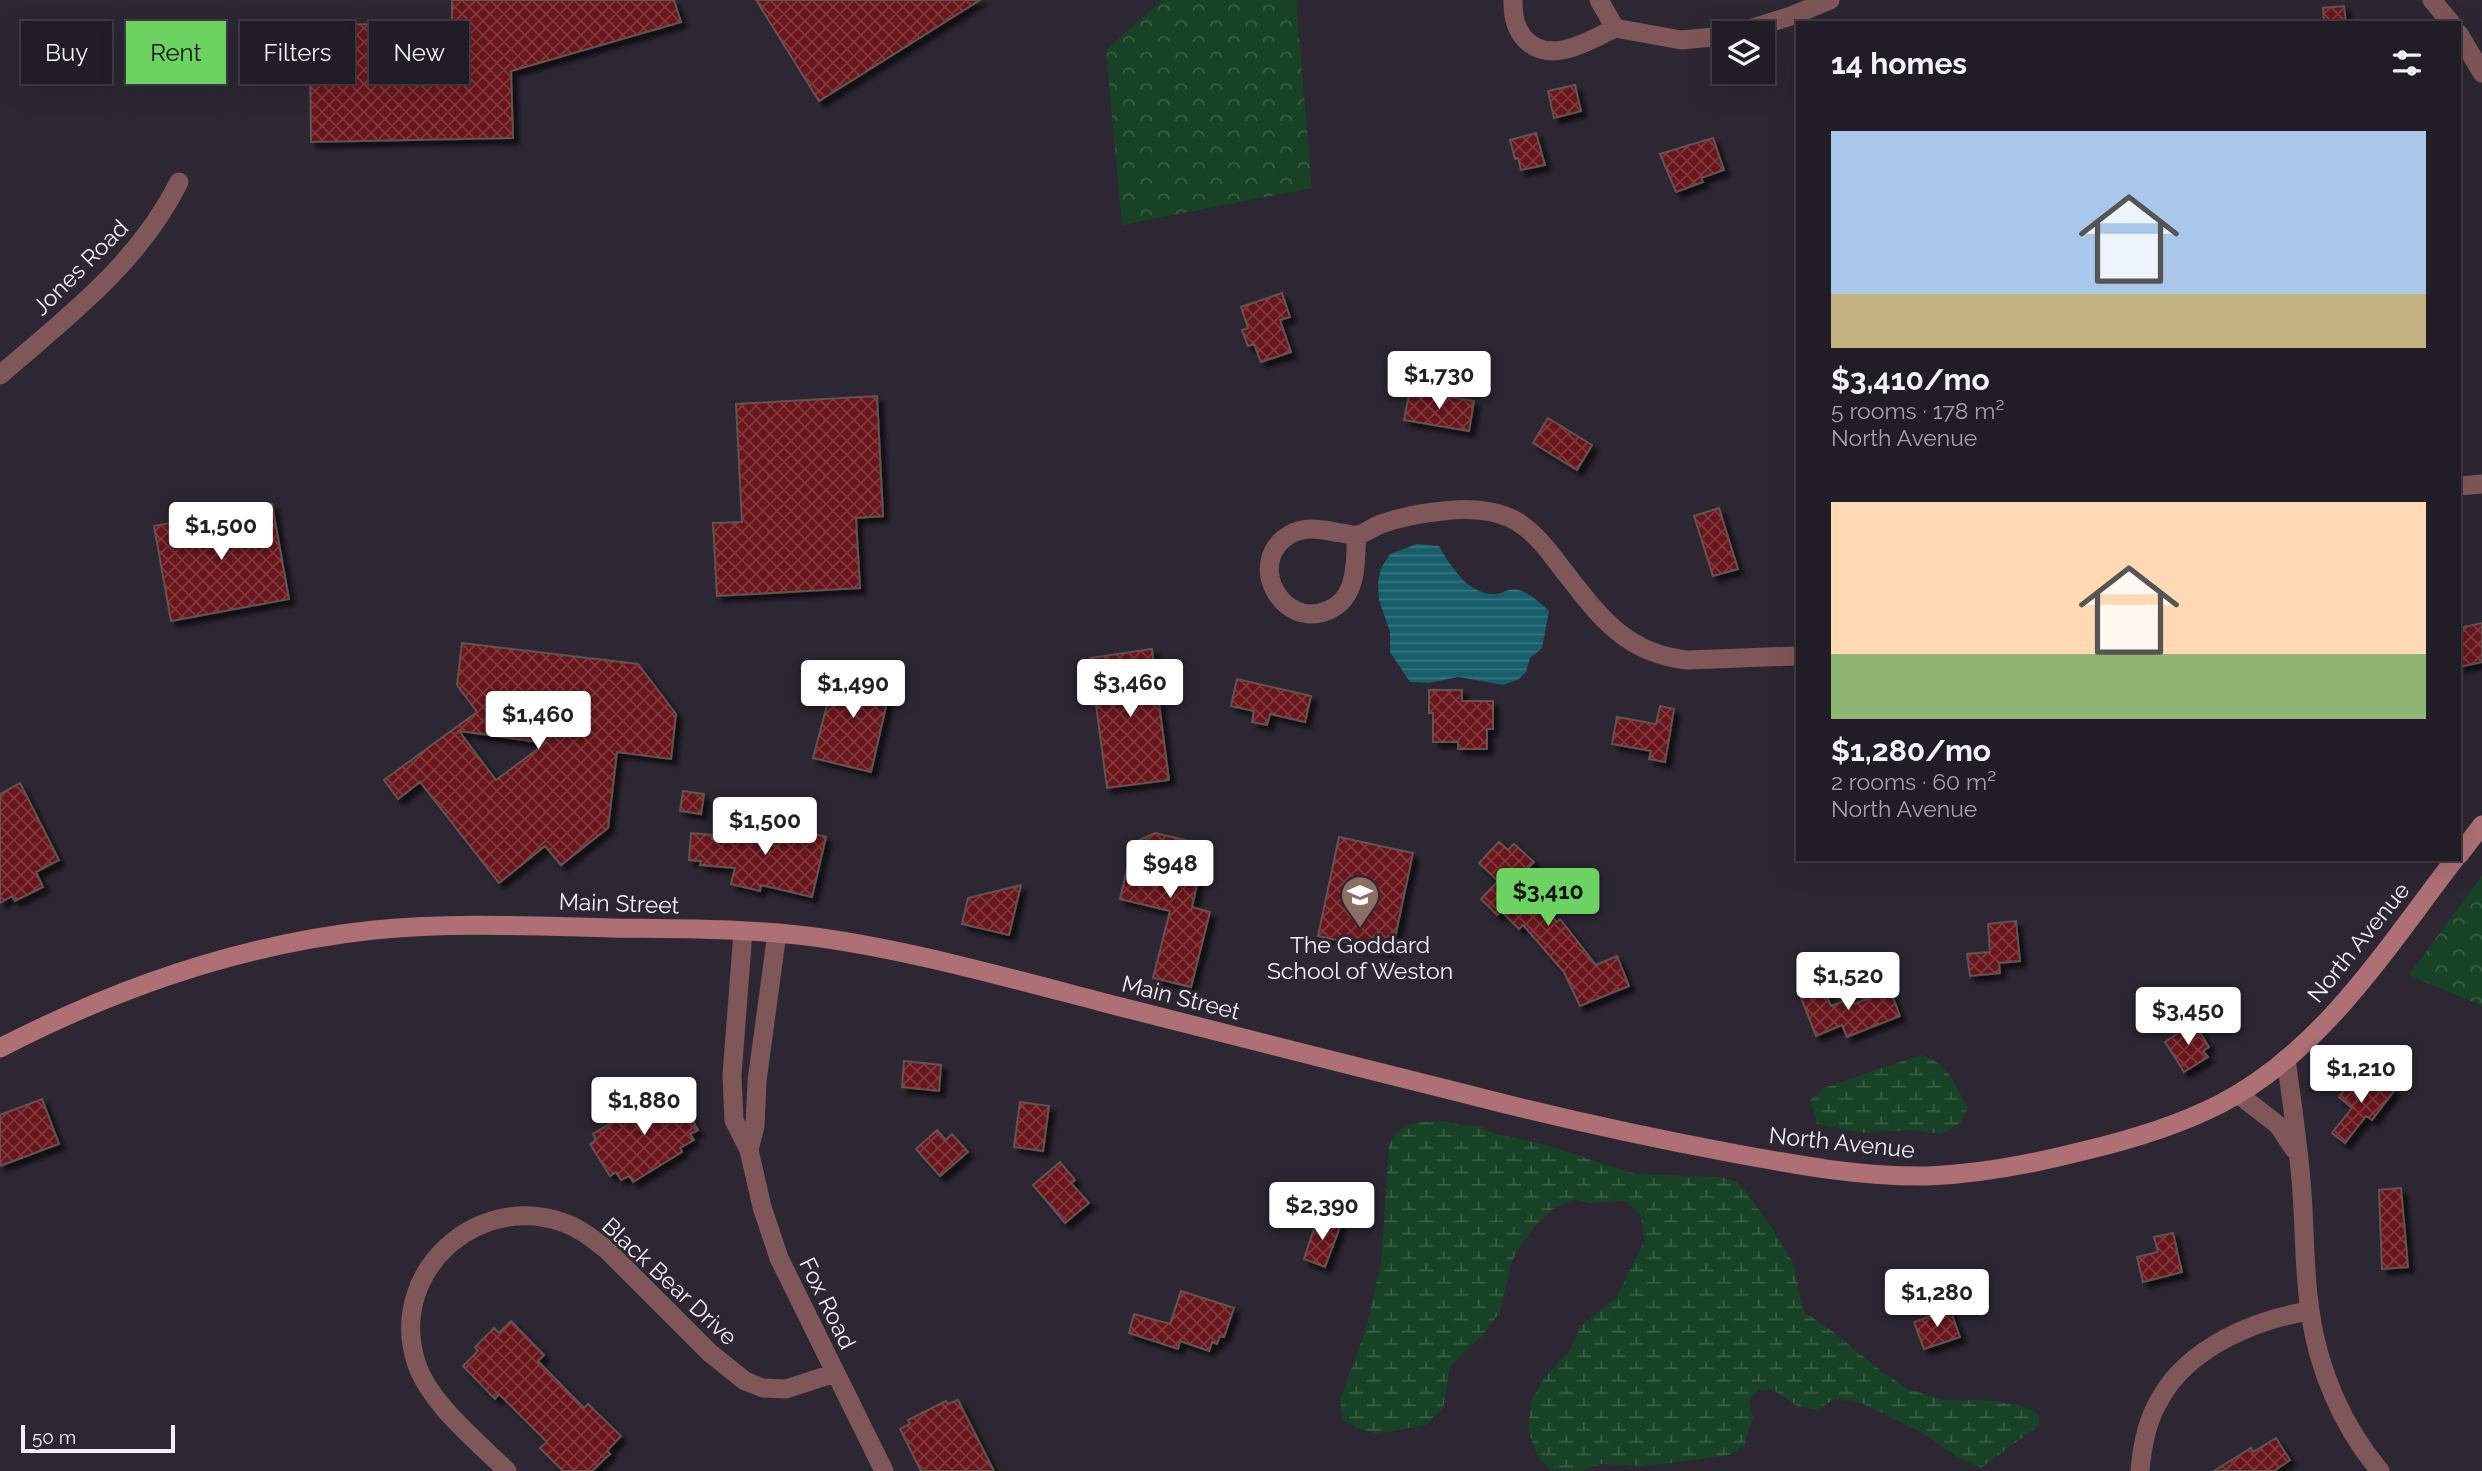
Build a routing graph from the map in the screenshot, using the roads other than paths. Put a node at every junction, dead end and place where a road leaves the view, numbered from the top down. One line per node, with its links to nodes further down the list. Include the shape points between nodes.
1 (1513, 0): 7 (street, via 1517,28 1537,48 1566,50)
2 (1599, 0): 7 (street)
3 (1830, 0): 6 (street)
4 (2432, 0): 5 (street)
5 (2449, 21)
6 (1775, 22)
7 (1615, 28): 8 (street, via 1681,40)
8 (1712, 37)
9 (2461, 37): 10 (street)
10 (2482, 72)
11 (179, 182): 12 (street, Jones Road, via 153,227 118,270)
12 (0, 376)
13 (2482, 484): 14 (street)
14 (2461, 486)
15 (1357, 535): 15 (street, via 1317,529 1290,535 1276,548 1269,567 1276,595 1289,608 1307,614 1334,607 1351,586); 16 (street, via 1390,521 1430,513 1496,513 1517,521 1534,536 1609,625 1643,650 1687,660)
16 (1796, 656)
17 (2482, 825): 18 (main road)
18 (2461, 852)
19 (2453, 861): 24 (main road, North Avenue, via 2354,990)
20 (743, 932): 21 (main road, Main Street); 23 (main road, Main Street, via 468,925 333,936 174,972 89,1005); 26 (street, Fox Road, via 732,1086 734,1120)
21 (777, 933): 22 (main road, Main Street, via 860,944 972,969); 26 (street, Fox Road)
22 (1245, 1038): 25 (main road, North Avenue, via 1622,1132 1808,1167 1883,1175 1964,1173 2048,1160 2167,1127)
23 (0, 1048)
24 (2286, 1059): 25 (main road, North Avenue); 27 (street)
25 (2238, 1094): 27 (street, via 2278,1125)
26 (749, 1150): 29 (street, Fox Road, via 773,1243)
27 (2298, 1158): 28 (street)
28 (2310, 1311): 32 (street, via 2254,1326 2186,1367 2156,1407 2146,1432); 33 (street, via 2337,1405)
29 (835, 1373): 30 (street, Black Bear Drive, via 786,1389 753,1385 709,1353 592,1238 544,1218 494,1220 460,1235 438,1256 419,1286 412,1331 416,1362 430,1389); 31 (street, Fox Road)
30 (507, 1471)
31 (884, 1471)
32 (2140, 1471)
33 (2380, 1471)

